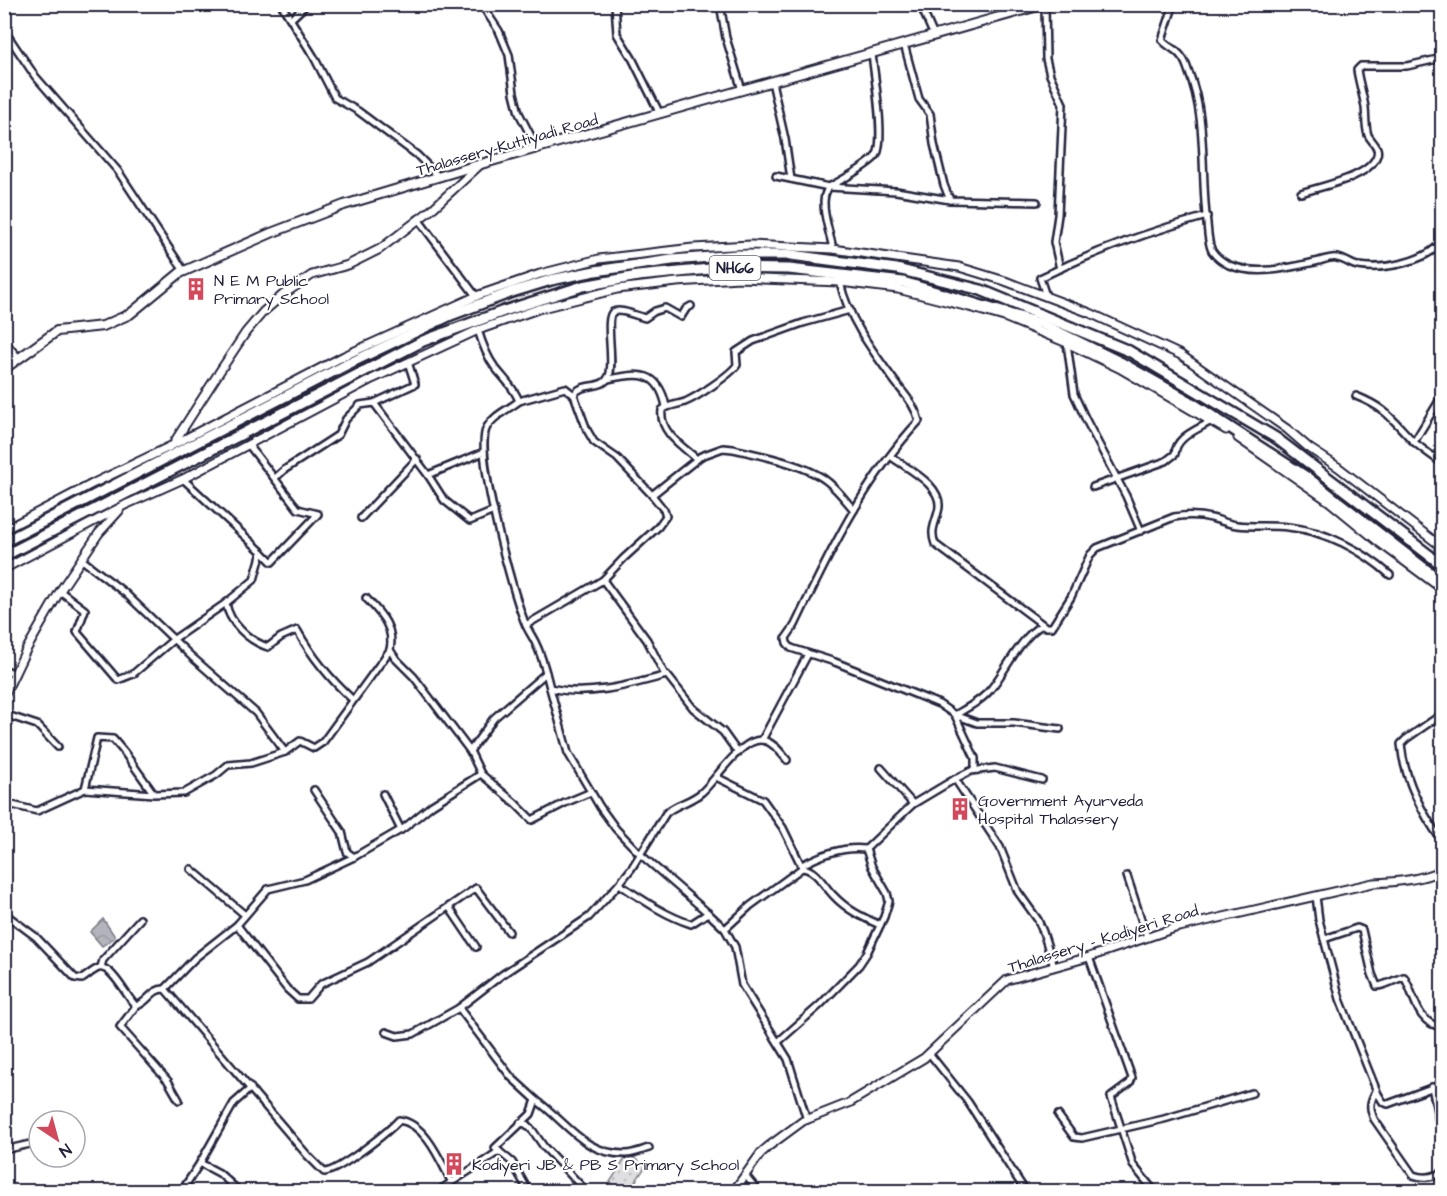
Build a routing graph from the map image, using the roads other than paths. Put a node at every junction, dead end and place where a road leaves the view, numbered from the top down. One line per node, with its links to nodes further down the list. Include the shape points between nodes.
1 (281, 4): 10 (street)
2 (307, 4): 10 (street)
3 (481, 4): 19 (street, via 509,55 519,113)
4 (615, 4): 18 (street, via 617,34)
5 (720, 4): 17 (street)
6 (920, 4): 12 (street)
7 (1045, 4): 9 (main road, Thalassery-Kuttiyadi Road); 33 (street, via 1046,59 1063,104 1054,242)
8 (1174, 4): 28 (street, via 1162,40 1182,58 1194,90 1204,145)
9 (1025, 7): 12 (main road, Thalassery-Kuttiyadi Road)
10 (291, 19): 22 (street, via 335,98 417,155)
11 (4, 30): 34 (street, via 35,76 118,171)
12 (934, 36): 13 (main road, Thalassery-Kuttiyadi Road)
13 (904, 44): 14 (main road, Thalassery-Kuttiyadi Road); 26 (street, via 919,99 930,114)
14 (872, 54): 16 (main road, Thalassery-Kuttiyadi Road); 24 (street, via 880,147 875,157)
15 (1443, 58): 25 (street, via 1407,66 1361,66 1357,70 1367,130 1378,154 1353,178)
16 (772, 82): 17 (main road, Thalassery-Kuttiyadi Road); 23 (street)
17 (742, 90): 18 (main road, Thalassery-Kuttiyadi Road)
18 (660, 114): 19 (main road, Thalassery-Kuttiyadi Road)
19 (537, 148): 20 (main road, Thalassery-Kuttiyadi Road)
20 (481, 164): 22 (main road, Thalassery-Kuttiyadi Road); 29 (street)
21 (776, 176): 23 (street)
22 (439, 177): 34 (main road, Thalassery-Kuttiyadi Road, via 344,205)
23 (791, 179): 24 (street)
24 (829, 187): 26 (street, via 896,191); 31 (street, via 823,201)
25 (1300, 193)
26 (950, 200): 27 (street)
27 (1037, 202)
28 (1207, 216): 30 (street, via 1212,250 1219,259 1231,266 1257,270 1336,257 1355,266 1382,267 1428,254); 33 (street, via 1167,226)
29 (418, 219): 36 (street); 56 (street, via 363,258 312,275 263,312)
30 (1441, 243): 32 (street)
31 (833, 249): 36 (street, via 740,245 610,258 540,274); 37 (street, via 959,267)
32 (1443, 251)
33 (1060, 269): 37 (street, via 1040,278)
34 (184, 271): 43 (main road, Thalassery-Kuttiyadi Road, via 130,314 103,326 57,331)
35 (840, 282): 39 (street); 40 (street, via 739,278 617,289 538,309); 42 (street, via 898,290 969,307)
36 (476, 296): 56 (street, via 344,356)
37 (1046, 296): 75 (street, via 1181,355)
38 (691, 306): 46 (street, via 681,316 665,308 645,318 615,311 611,314)
39 (850, 310): 52 (street, via 753,341 736,352 737,365 729,374 688,401); 58 (street, via 876,356 916,409 919,421)
40 (478, 330): 44 (street); 50 (street, via 493,365)
41 (4, 341): 43 (street)
42 (1067, 342): 53 (street); 65 (street, via 1074,394)
43 (19, 358): 45 (main road, Thalassery-Kuttiyadi Road)
44 (408, 362): 51 (street, via 415,384); 55 (street)
45 (4, 369)
46 (608, 379): 47 (street); 52 (street, via 648,377 663,391)
47 (574, 395): 50 (street, via 564,388); 67 (street, via 594,442 617,458)
48 (1356, 396): 54 (street, via 1375,404)
49 (1443, 396): 54 (street)
50 (519, 401): 57 (street, via 486,428)
51 (374, 402): 59 (street); 63 (street, via 360,405 346,419 338,435)
52 (666, 406): 60 (street, via 661,417 665,429)
53 (1211, 421): 65 (street, via 1183,438 1175,454 1166,461); 84 (street, via 1330,502)
54 (1414, 442): 61 (street)
55 (248, 444): 63 (street); 64 (street)
56 (171, 446): 72 (street)
57 (484, 452): 62 (street); 70 (street)
58 (890, 456): 69 (street); 89 (street, via 933,487 938,495 939,511 932,536 935,544)
59 (417, 459): 62 (street); 71 (street)
60 (696, 459): 67 (street); 69 (street, via 716,450 734,449 800,467 828,482)
61 (1443, 463)
62 (428, 475): 70 (street, via 444,500 470,521)
63 (275, 478): 76 (street, via 298,509 318,514 272,562)
64 (183, 479): 68 (street); 76 (street)
65 (1118, 479): 66 (street); 73 (street)
66 (1093, 487)
67 (652, 495): 82 (street, via 666,516)
68 (125, 505): 78 (street); 80 (street)
69 (854, 510): 92 (street, via 786,638 791,648)
70 (494, 511): 88 (street)
71 (361, 518)
72 (4, 530)
73 (1141, 531): 81 (street, via 1187,515 1238,525 1289,527 1339,541 1373,560); 89 (street, via 1097,548 1053,627)
74 (4, 542): 79 (highway, NH66, via 374,351 512,292 595,271 672,260 791,255 897,269 981,290 1129,351 1276,438)
75 (1443, 547)
76 (262, 552): 87 (street, via 254,580)
77 (4, 556): 83 (highway, NH66, via 423,341 504,311 583,286 638,276 731,268 789,269 903,282 1042,324 1120,362 1308,478)
78 (81, 559): 85 (street); 90 (street)
79 (1443, 566)
80 (4, 569)
81 (1390, 575)
82 (603, 580): 88 (street); 96 (street, via 647,640)
83 (1443, 582)
84 (1443, 589)
85 (60, 591): 90 (street, via 85,610 77,632 118,680 134,674); 95 (street)
86 (366, 598): 91 (street, via 384,617 393,637)
87 (226, 603): 90 (street); 99 (street, via 228,614 257,644 268,648 297,630 315,660)
88 (526, 624): 94 (street)
89 (1042, 625): 102 (street, via 1026,640 988,692)
90 (174, 639): 107 (street, via 256,713)
91 (390, 650): 99 (street); 106 (street)
92 (808, 654): 102 (street, via 939,704); 104 (street)
93 (4, 669): 95 (street)
94 (546, 673): 97 (street); 106 (street, via 494,718)
95 (15, 674): 98 (street)
96 (665, 675): 97 (street, via 604,689); 108 (street, via 693,708 723,732)
97 (550, 688): 118 (street, via 568,753)
98 (4, 696)
99 (353, 700): 107 (street, via 323,742 314,748 300,741)
100 (4, 714): 105 (street, via 37,726)
101 (1443, 714): 124 (street, via 1401,744 1405,768 1419,803)
102 (955, 715): 103 (street, via 977,723); 111 (street, via 975,758)
103 (1060, 729)
104 (762, 740): 108 (street); 109 (street, via 777,748)
105 (58, 747)
106 (470, 751): 112 (street)
107 (285, 752): 119 (street, via 251,763 228,765 184,793)
108 (738, 753): 113 (street)
109 (787, 760)
110 (882, 768): 122 (street)
111 (975, 770): 114 (street); 115 (street, via 994,768)
112 (481, 774): 118 (street, via 532,820); 123 (street)
113 (716, 777): 126 (street, via 703,792 666,813); 128 (street, via 763,800 783,828)
114 (955, 779): 122 (street); 147 (street, via 1000,847 1018,892 1041,926)
115 (1042, 780)
116 (85, 789): 119 (street); 119 (street, via 96,738 112,739); 121 (street, via 37,811)
117 (314, 790): 127 (street, via 342,832 347,852)
118 (591, 792): 126 (street, via 616,829)
119 (154, 794)
120 (384, 795): 123 (street)
121 (4, 803)
122 (913, 804): 125 (street)
123 (401, 830): 127 (street)
124 (1443, 841)
125 (866, 849): 128 (street, via 845,848); 140 (street, via 889,901)
126 (640, 854): 132 (street); 136 (street)
127 (354, 857): 137 (street, via 305,880 268,889)
128 (802, 867): 140 (street, via 813,872 855,914); 141 (street)
129 (190, 869): 137 (street)
130 (1443, 870): 133 (street, Thalassery - Kodiyeri Road)
131 (1126, 876): 143 (street)
132 (619, 884): 136 (street, via 656,910 691,924); 151 (street, via 589,917)
133 (1316, 896): 143 (street, Thalassery - Kodiyeri Road); 144 (street)
134 (449, 907): 139 (street, via 368,962 321,984 308,999 298,999 286,989); 142 (street, via 476,888); 145 (street)
135 (4, 913): 148 (street, via 36,937 75,978 82,979)
136 (708, 913): 141 (street)
137 (245, 915): 139 (street)
138 (140, 920): 148 (street, via 103,960)
139 (237, 925): 149 (street, via 195,958)
140 (880, 925): 154 (street, via 859,965)
141 (725, 929): 154 (street, via 735,947 742,985)
142 (509, 932)
143 (1147, 937): 146 (street, Thalassery - Kodiyeri Road)
144 (1324, 939): 152 (street, via 1357,927 1362,930 1377,986 1404,977 1423,1017 1432,1026); 159 (street, via 1340,999)
145 (476, 947)
146 (1089, 957): 147 (street, Thalassery - Kodiyeri Road); 166 (street, via 1132,1078 1111,1097)
147 (1054, 967): 155 (street, Thalassery - Kodiyeri Road, via 1007,980)
148 (101, 968): 150 (street, via 113,975)
149 (165, 989): 150 (street, via 153,992); 158 (street)
150 (136, 1006): 161 (street, via 120,1027 168,1081)
151 (459, 1008): 153 (street, via 413,1034 397,1036); 162 (street, via 511,1077)
152 (1443, 1027)
153 (386, 1032)
154 (778, 1042): 164 (street, via 788,1059)
155 (929, 1053): 164 (street, Thalassery - Kodiyeri Road, via 849,1103); 183 (street, via 969,1102)
156 (1443, 1084): 157 (street)
157 (1432, 1087): 159 (street, via 1388,1104); 167 (street)
158 (250, 1088): 172 (street, via 234,1103); 175 (street, via 324,1172 331,1172 399,1120 416,1126)
159 (1376, 1091): 173 (street, via 1370,1111 1413,1175 1420,1178)
160 (1252, 1093): 166 (street)
161 (178, 1100)
162 (536, 1100): 165 (street, via 531,1114); 169 (street, via 579,1139 600,1149 626,1154)
163 (1058, 1115): 166 (street, via 1074,1137)
164 (807, 1120): 174 (street, Thalassery - Kodiyeri Road, via 769,1146)
165 (520, 1123): 171 (street, via 495,1148); 180 (street, via 533,1131)
166 (1120, 1130): 184 (street, via 1133,1165)
167 (1443, 1136)
168 (27, 1145): 170 (street)
169 (649, 1148)
170 (4, 1150)
171 (499, 1151): 175 (street); 179 (street, via 512,1162)
172 (200, 1162): 176 (street); 177 (street)
173 (1443, 1173)
174 (745, 1175): 181 (street, Thalassery - Kodiyeri Road); 182 (street)
175 (451, 1181): 178 (street)
176 (182, 1191)
177 (240, 1191)
178 (437, 1191)
179 (529, 1191)
180 (588, 1191)
181 (733, 1191)
182 (759, 1191)
183 (1026, 1191)
184 (1155, 1191)

